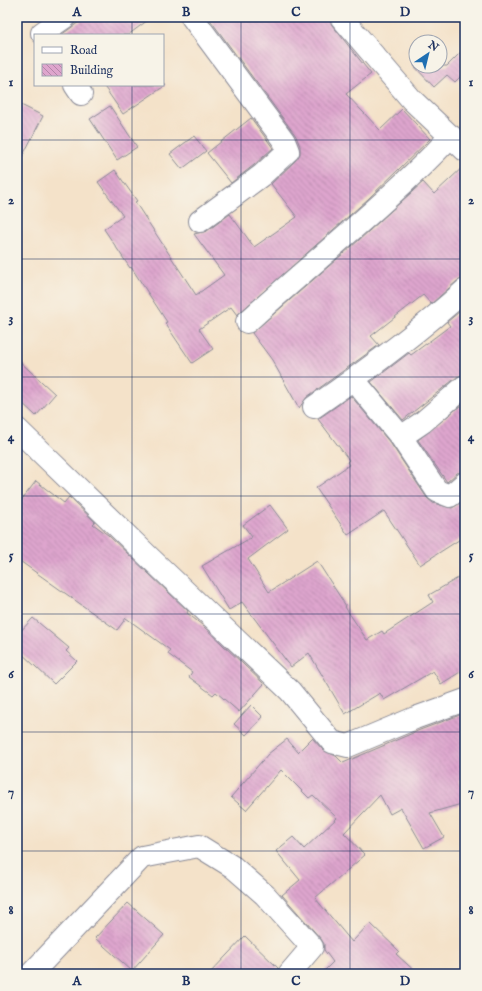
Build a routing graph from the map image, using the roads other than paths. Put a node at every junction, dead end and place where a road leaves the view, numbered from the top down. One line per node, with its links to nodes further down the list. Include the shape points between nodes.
1 (64, 17): 4 (street)
2 (192, 17): 6 (street, via 284,141 288,151 262,175)
3 (341, 17): 5 (street, via 412,100)
4 (39, 28)
5 (458, 143): 8 (street, via 385,202)
6 (200, 222)
7 (465, 290): 9 (street)
8 (247, 322)
9 (354, 380): 11 (street); 13 (street)
10 (465, 386): 13 (street)
11 (314, 408)
12 (17, 430): 15 (street, via 290,691 332,742 348,746)
13 (401, 437): 14 (street, via 436,491 450,496)
14 (465, 483)
15 (465, 700)
16 (31, 974): 17 (street, via 142,857 199,846 244,876 265,895 312,947)
17 (289, 974)

